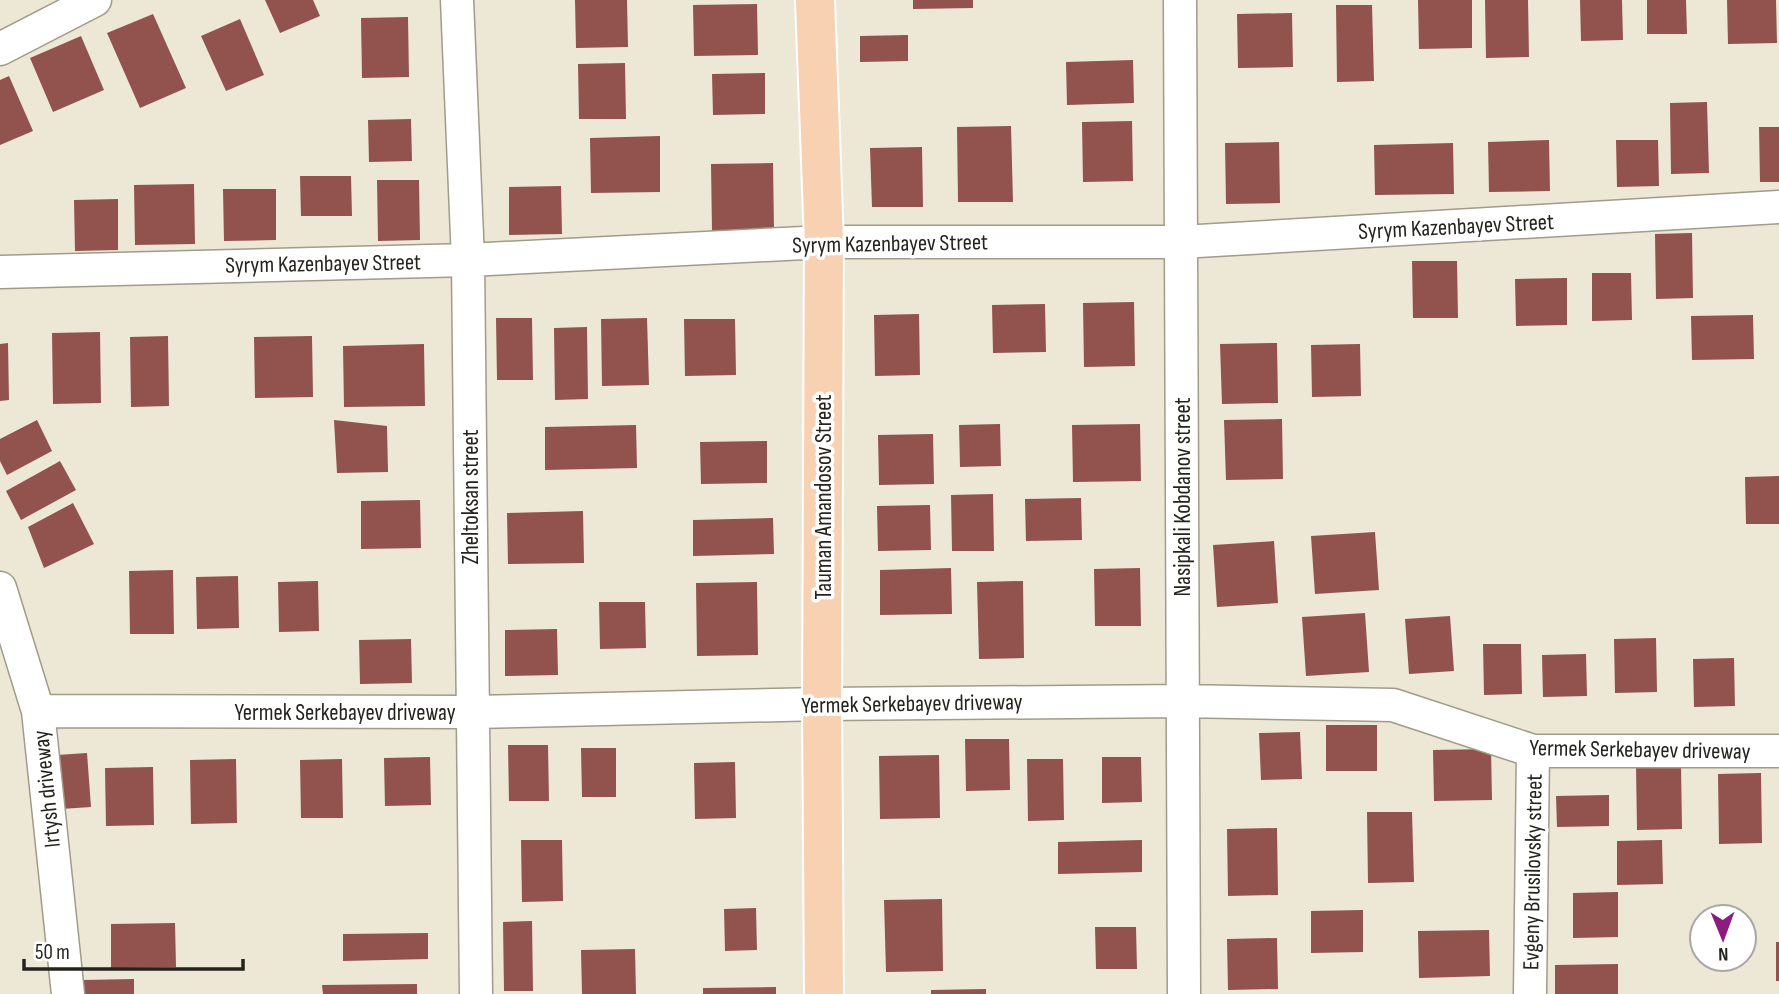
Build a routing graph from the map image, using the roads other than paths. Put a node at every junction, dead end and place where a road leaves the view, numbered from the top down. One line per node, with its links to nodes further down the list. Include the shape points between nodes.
1 (95, 0): 5 (street)
2 (457, 0): 9 (street, Zheltoksan street)
3 (815, 0): 7 (main road, Tauman Amandosov Street)
4 (1180, 0): 8 (street, Nasipkali Kobdanov street)
5 (0, 49)
6 (1779, 207): 8 (street, Syrym Kazenbayev Street)
7 (824, 242): 8 (street, Syrym Kazenbayev Street); 9 (street, Syrym Kazenbayev Street); 13 (main road, Tauman Amandosov Street)
8 (1181, 243): 12 (street, Nasipkali Kobdanov street)
9 (468, 260): 10 (street, Syrym Kazenbayev Street); 15 (street, Zheltoksan street)
10 (0, 272)
11 (0, 588): 14 (street, Irtysh driveway)
12 (1183, 701): 13 (street, Yermek Serkebayev driveway); 16 (street, Yermek Serkebayev driveway, via 1393,705); 21 (street, Nasipkali Kobdanov street)
13 (822, 704): 15 (street, Yermek Serkebayev driveway); 20 (main road, Tauman Amandosov Street)
14 (38, 711): 15 (street, Yermek Serkebayev driveway); 18 (street, Irtysh driveway)
15 (472, 712): 19 (street, Zheltoksan street)
16 (1533, 751): 17 (street, Yermek Serkebayev driveway); 22 (street, Evgeny Brusilovsky street)
17 (1779, 751)
18 (68, 994)
19 (476, 994)
20 (824, 994)
21 (1184, 994)
22 (1530, 994)

